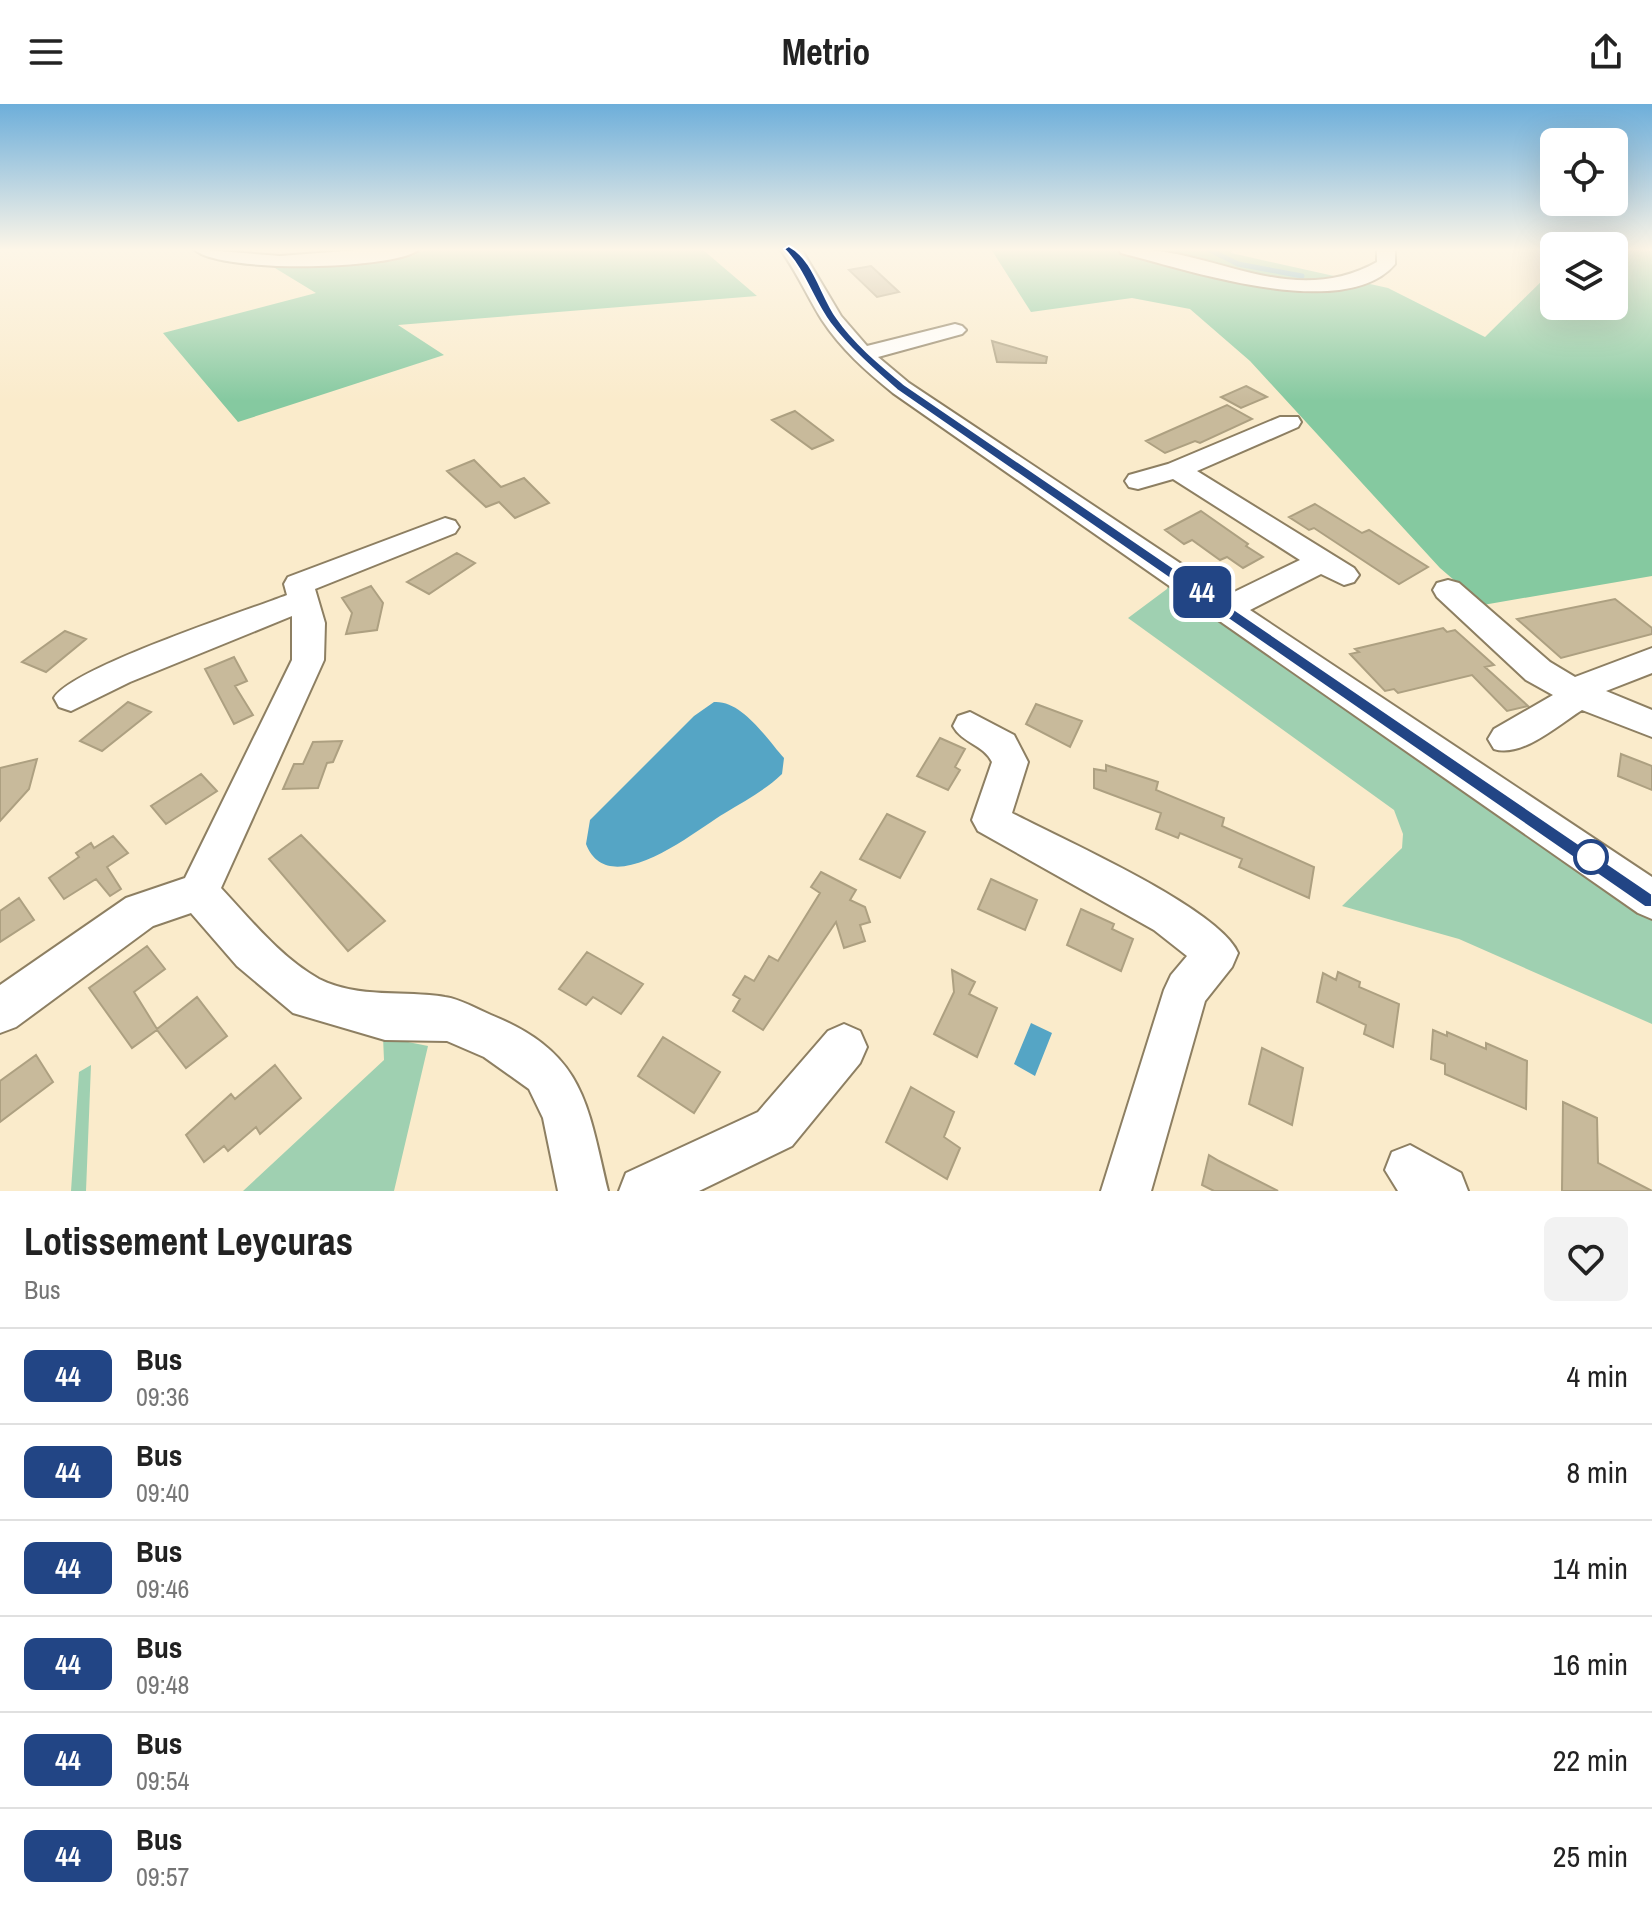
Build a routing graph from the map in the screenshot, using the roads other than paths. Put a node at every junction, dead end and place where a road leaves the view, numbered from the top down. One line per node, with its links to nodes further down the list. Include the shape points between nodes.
1 (822, 300): 3 (street)
2 (955, 330): 3 (street)
3 (862, 354): 10 (street, via 901,388)
4 (1289, 422): 5 (street)
5 (1177, 470): 6 (street); 10 (street, via 1332,568)
6 (1138, 481)
7 (445, 527): 9 (street, via 299,584)
8 (1448, 590): 12 (street, via 1538,671)
9 (303, 600): 13 (street, via 118,673); 17 (street, via 309,623 308,660)
10 (1227, 609): 18 (street)
11 (1652, 660): 12 (street)
12 (1576, 693): 14 (street); 16 (street)
13 (71, 698)
14 (1652, 724)
15 (970, 726): 23 (street, via 1002,745 1010,762 991,820 1169,917 1217,953 1186,990)
16 (1506, 739)
17 (199, 892): 19 (street, via 140,911); 21 (street, via 252,952 309,998 385,1018 447,1019 500,1041 545,1073 566,1113)
18 (1652, 900)
19 (0, 1011)
20 (844, 1047): 22 (street, via 775,1129)
21 (583, 1191)
22 (644, 1191)
23 (1126, 1191)

